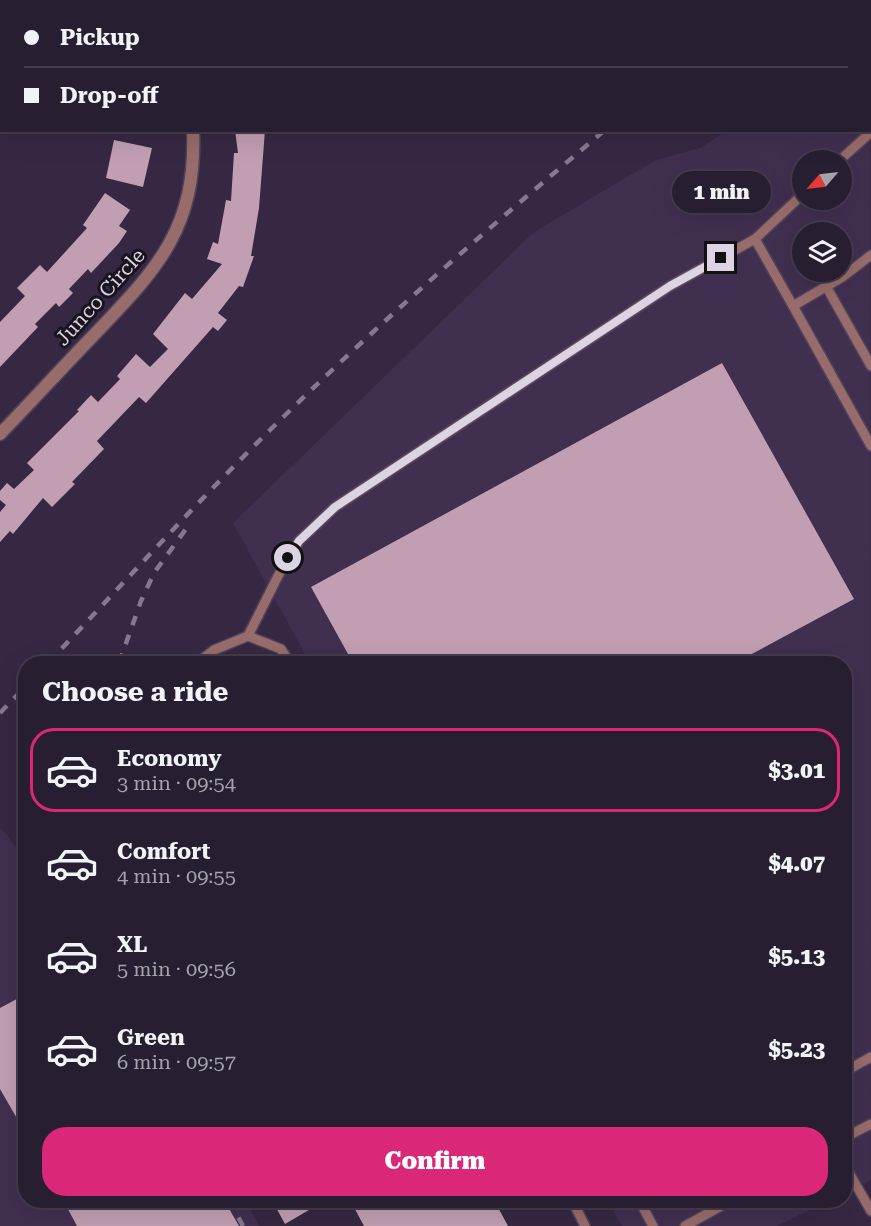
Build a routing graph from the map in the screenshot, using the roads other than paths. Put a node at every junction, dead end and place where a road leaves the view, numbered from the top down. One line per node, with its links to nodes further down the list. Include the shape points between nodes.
1 (193, 132): 10 (street, Junco Circle, via 192,182 166,251 141,285)
2 (871, 132): 3 (lane)
3 (851, 150)
4 (792, 204): 5 (lane)
5 (755, 239): 8 (lane); 12 (lane, via 670,286 335,507 299,541)
6 (871, 255): 7 (lane)
7 (826, 286): 8 (lane); 9 (lane)
8 (793, 306): 11 (lane)
9 (871, 366)
10 (0, 434)
11 (871, 446)
12 (248, 636): 13 (lane); 14 (lane, via 281,649)
13 (206, 656)
14 (286, 656)
15 (871, 1057): 16 (lane)
16 (852, 1068)
17 (871, 1124): 18 (lane)
18 (852, 1134)
19 (852, 1178): 23 (lane)
20 (576, 1208): 24 (lane)
21 (643, 1208): 25 (lane)
22 (718, 1208): 26 (lane)
23 (871, 1211)
24 (585, 1226)
25 (653, 1226)
26 (685, 1226)

